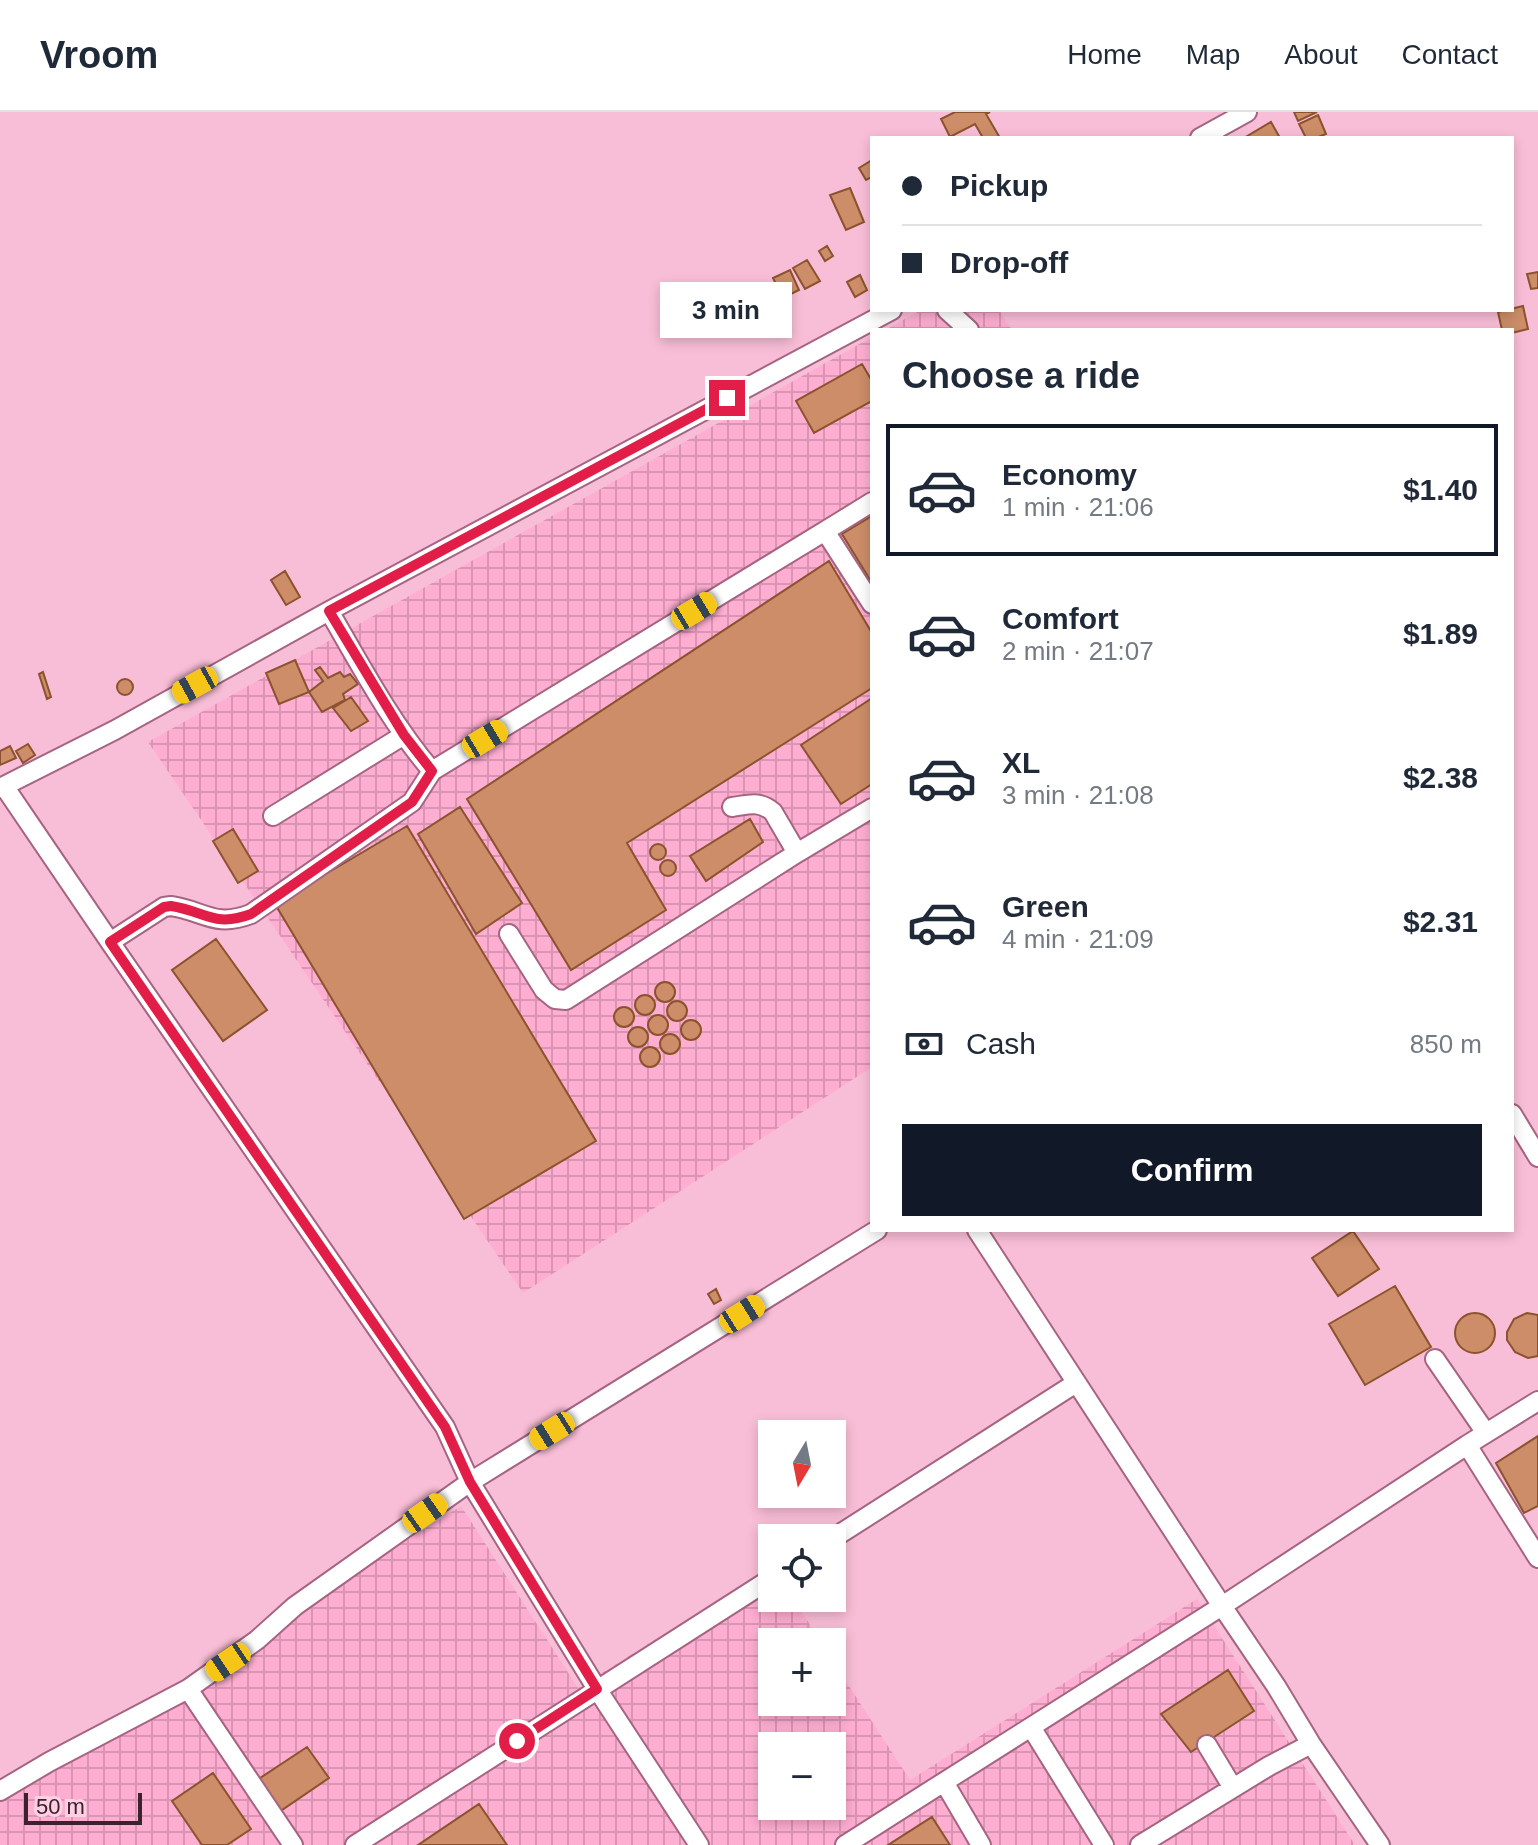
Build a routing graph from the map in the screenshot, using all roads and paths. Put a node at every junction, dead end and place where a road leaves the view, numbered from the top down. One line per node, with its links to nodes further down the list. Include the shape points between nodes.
1 (1247, 112): 2 (street)
2 (1204, 136)
3 (888, 312): 9 (street)
4 (949, 312): 5 (street)
5 (967, 328)
6 (870, 503): 7 (street)
7 (825, 531): 8 (street); 11 (street)
8 (870, 601)
9 (329, 611): 10 (street); 12 (street)
10 (404, 735): 11 (street); 15 (street)
11 (432, 771): 18 (street, via 412,802 251,914 221,921 164,907)
12 (2, 787): 18 (street)
13 (732, 807): 16 (street, via 768,808)
14 (870, 809): 16 (street)
15 (273, 816)
16 (797, 853): 17 (street, via 566,1000 544,990)
17 (509, 934)
18 (110, 942): 28 (street, via 445,1427)
19 (1514, 1117): 20 (street)
20 (1538, 1157)
21 (874, 1232): 28 (street)
22 (978, 1232): 24 (street)
23 (1435, 1359): 26 (street)
24 (1076, 1383): 29 (street); 32 (street)
25 (1538, 1401): 26 (street)
26 (1486, 1433): 27 (street)
27 (1467, 1445): 30 (street); 32 (street)
28 (470, 1482): 33 (street, via 305,1598); 34 (street)
29 (846, 1530)
30 (1538, 1558)
31 (758, 1587): 34 (street)
32 (1222, 1606): 35 (street); 36 (street)
33 (188, 1689): 40 (street); 41 (street)
34 (597, 1689): 42 (street); 43 (street)
35 (1031, 1727): 38 (street); 46 (street)
36 (1311, 1744): 39 (street); 48 (street)
37 (1207, 1745): 39 (street)
38 (944, 1782): 44 (street); 45 (street)
39 (1233, 1788): 47 (street)
40 (0, 1791)
41 (293, 1845)
42 (355, 1845)
43 (699, 1845)
44 (845, 1845)
45 (981, 1845)
46 (1104, 1845)
47 (1140, 1845)
48 (1380, 1845)

